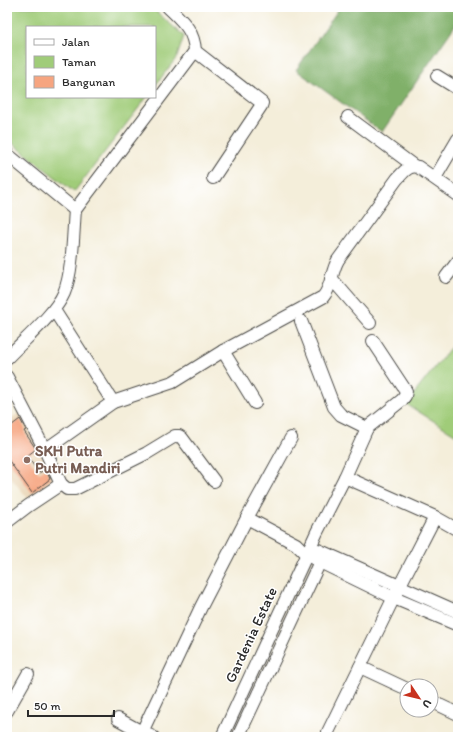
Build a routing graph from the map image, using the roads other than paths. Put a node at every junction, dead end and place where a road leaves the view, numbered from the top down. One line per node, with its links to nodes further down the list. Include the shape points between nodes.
1 (168, 7): 2 (street, via 192,34)
2 (195, 51): 9 (street, via 262,103); 12 (street)
3 (438, 76): 4 (street)
4 (458, 89)
5 (348, 117): 8 (street)
6 (458, 139): 10 (street)
7 (7, 154): 12 (street)
8 (414, 166): 10 (street); 15 (street, via 398,179 374,210 338,260)
9 (214, 178)
10 (435, 178): 11 (street)
11 (458, 195)
12 (75, 210): 16 (street, via 68,277 64,293)
13 (458, 261): 14 (street)
14 (446, 277)
15 (331, 278): 18 (street); 20 (street, via 323,297)
16 (54, 310): 21 (street); 23 (street)
17 (301, 321): 25 (street, via 334,407 341,415)
18 (370, 323)
19 (373, 341): 25 (street, via 406,391 402,400)
20 (223, 351): 23 (street, via 173,382); 24 (street)
21 (7, 358)
22 (7, 377): 27 (street)
23 (113, 402): 27 (street)
24 (255, 403)
25 (367, 428): 28 (street, Gardenia Estate)
26 (291, 438): 32 (street)
27 (45, 450): 30 (street)
28 (345, 477): 31 (street); 35 (street, Gardenia Estate)
29 (214, 481): 30 (street, via 182,438 175,436 75,489 67,489)
30 (61, 484): 33 (street)
31 (435, 517): 34 (street); 37 (street)
32 (247, 518): 35 (street); 47 (street, via 201,607)
33 (7, 522)
34 (458, 530)
35 (308, 550): 36 (street); 48 (street, Gardenia Estate)
36 (322, 557): 37 (street); 49 (street, Gardenia Estate)
37 (397, 593): 38 (street); 39 (street); 40 (street)
38 (458, 612)
39 (458, 625)
40 (360, 667): 42 (street); 50 (street, via 328,732)
41 (28, 674): 44 (street)
42 (399, 685)
43 (439, 705): 45 (street)
44 (7, 711)
45 (458, 714)
46 (118, 719): 47 (street)
47 (147, 734)
48 (222, 737)
49 (238, 737)
50 (328, 737)

